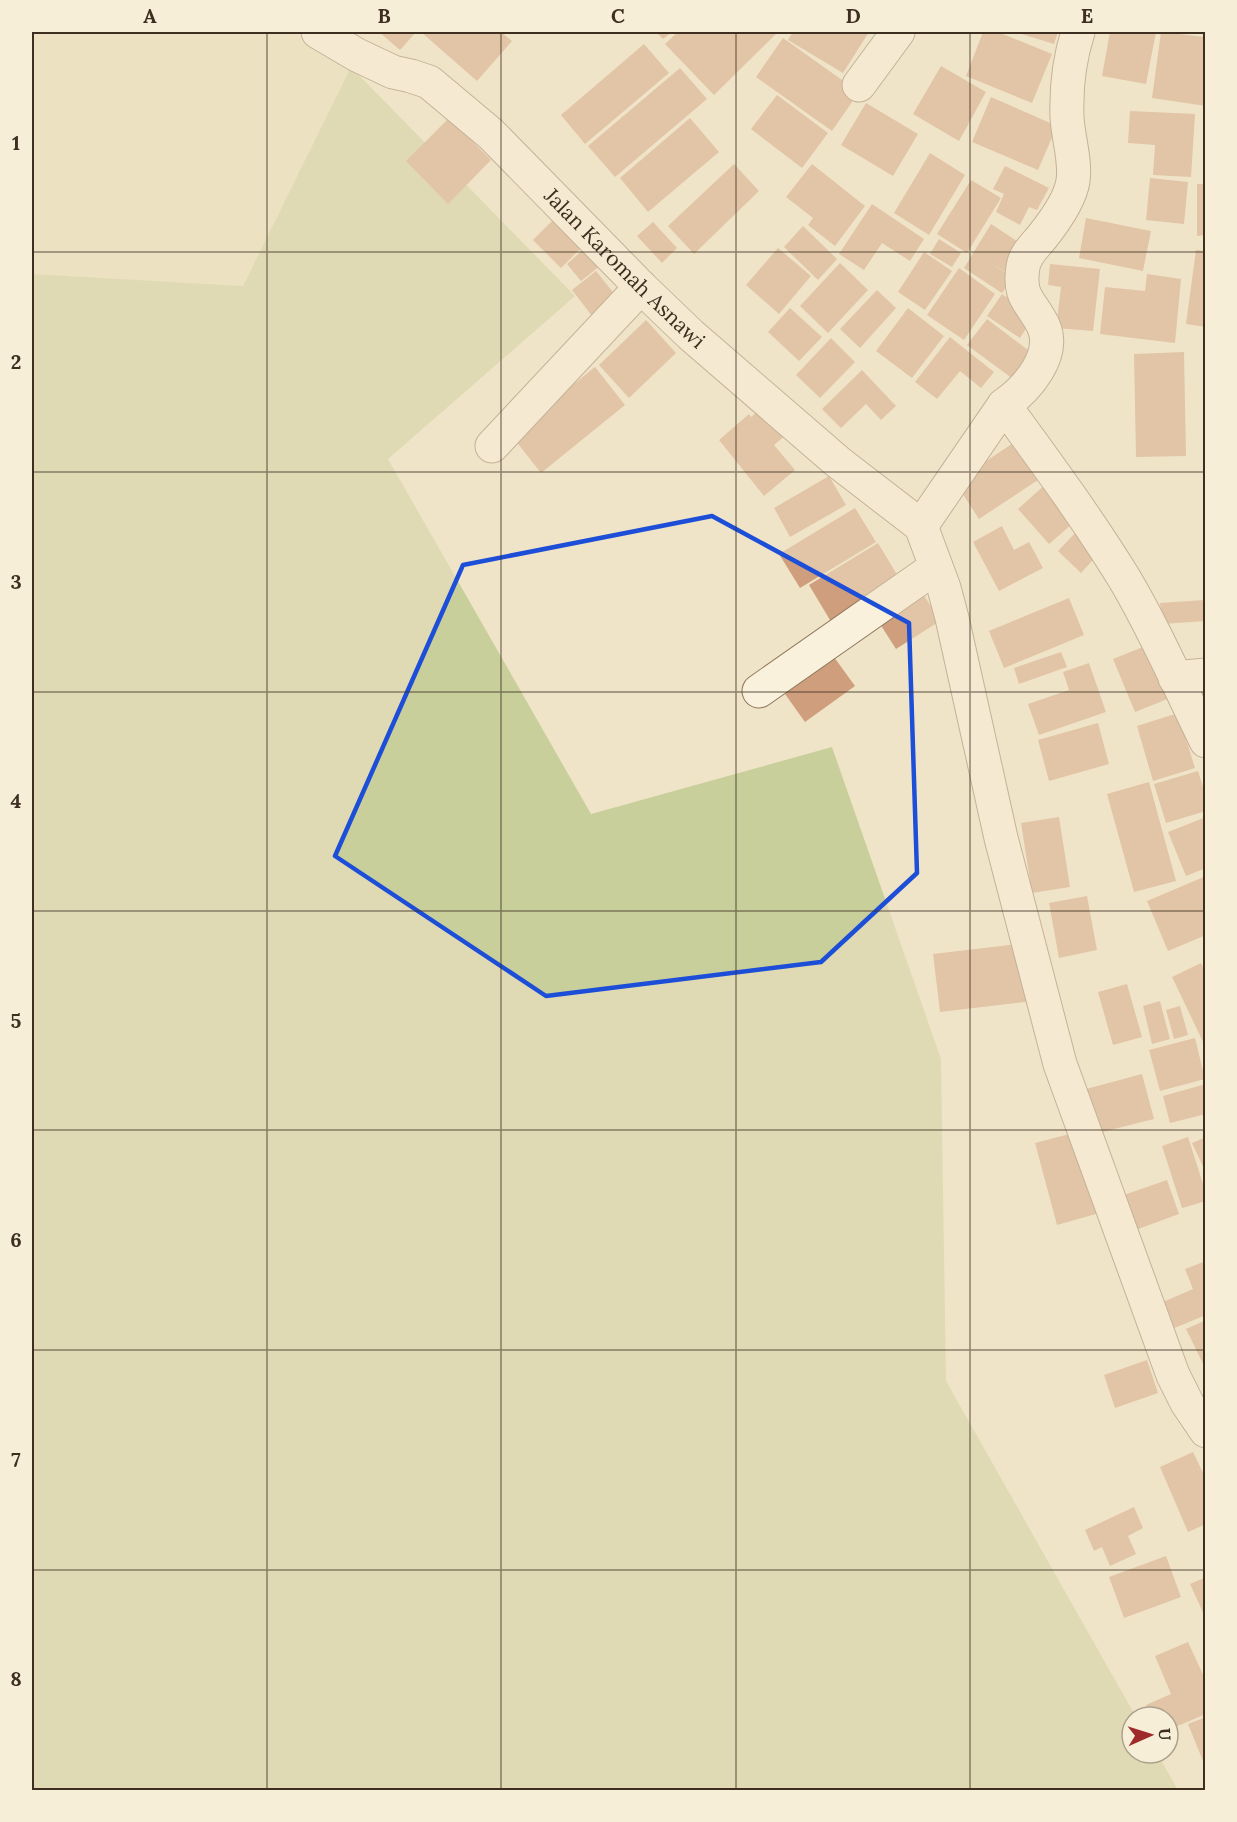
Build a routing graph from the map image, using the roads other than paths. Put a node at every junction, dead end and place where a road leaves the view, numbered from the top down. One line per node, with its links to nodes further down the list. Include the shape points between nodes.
1 (318, 32): 5 (street, Jalan Karomah Asnawi, via 357,56 429,82 491,134)
2 (898, 32): 4 (street)
3 (1078, 32): 6 (street, via 1069,65 1067,118 1073,183 1057,215 1027,254 1023,269 1022,288 1044,327 1044,357 1026,386)
4 (859, 85)
5 (641, 287): 7 (street); 8 (street, Jalan Karomah Asnawi, via 838,462)
6 (1004, 405): 8 (street); 10 (street, via 1064,487 1152,627)
7 (492, 446)
8 (921, 526): 9 (street)
9 (936, 567): 11 (street); 13 (street, via 952,618 1001,838 1060,1064 1173,1376)
10 (1190, 676): 12 (street)
11 (759, 691)
12 (1206, 741)
13 (1206, 1431)

